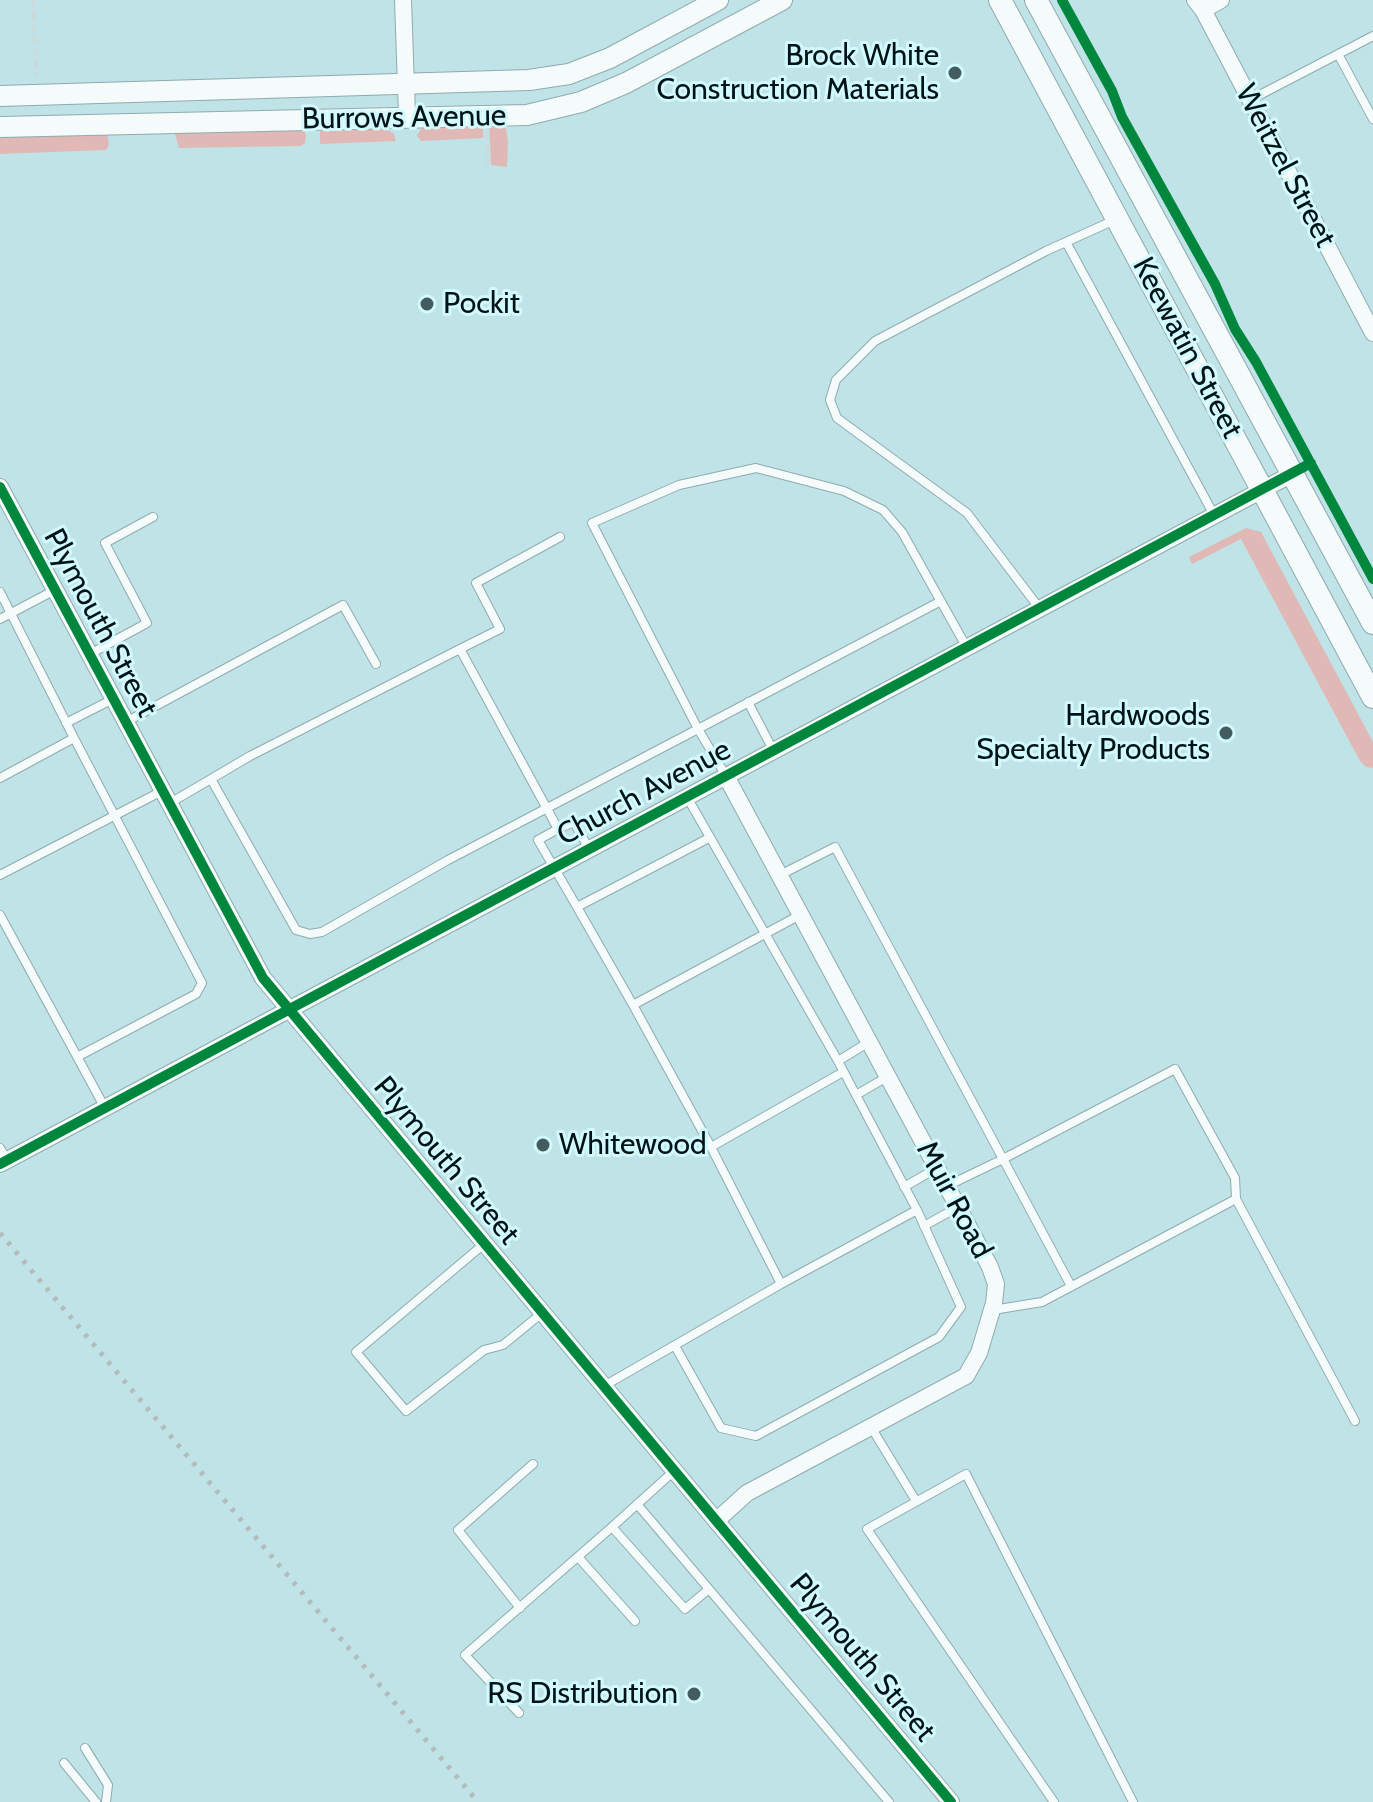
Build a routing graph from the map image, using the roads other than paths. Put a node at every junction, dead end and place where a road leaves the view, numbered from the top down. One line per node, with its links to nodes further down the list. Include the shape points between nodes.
1 (403, 0): 11 (street)
2 (782, 0): 8 (street, Burrows Avenue)
3 (1000, 0): 17 (main road, Keewatin Street)
4 (1036, 0): 20 (main road, Keewatin Street)
5 (1221, 0): 7 (street)
6 (706, 3): 8 (street); 11 (street, Burrows Avenue, via 610,58 569,74)
7 (1199, 5): 13 (street, Weitzel Street)
8 (716, 35): 14 (street, Burrows Avenue, via 581,102 527,115)
9 (1373, 36): 10 (lane)
10 (1338, 54): 13 (lane); 15 (lane)
11 (407, 84): 12 (street, Burrows Avenue); 14 (street)
12 (0, 96)
13 (1250, 100): 19 (street, Weitzel Street)
14 (407, 116): 16 (street, Burrows Avenue)
15 (1373, 119)
16 (0, 127)
17 (1117, 219): 18 (lane); 21 (main road, Keewatin Street)
18 (1066, 242): 23 (lane); 29 (lane, via 875,341 836,380 830,400 837,418 967,513)
19 (1373, 333)
20 (1292, 474): 21 (street, Church Avenue); 32 (main road, Keewatin Street)
21 (1263, 490): 23 (street, Church Avenue); 37 (main road, Keewatin Street)
22 (1, 493): 26 (street, Plymouth Street)
23 (1214, 516): 29 (street, Church Avenue)
24 (153, 517): 35 (lane, via 105,543 147,623)
25 (560, 537): 34 (lane, via 476,583 500,629)
26 (55, 590): 30 (lane); 35 (street, Plymouth Street)
27 (0, 592): 30 (lane)
28 (941, 601): 33 (lane); 39 (lane); 42 (lane, via 902,532 883,510 844,491 756,468 679,485 592,523)
29 (1040, 609): 33 (street, Church Avenue)
30 (11, 614): 31 (lane); 41 (lane)
31 (0, 619)
32 (1373, 623)
33 (967, 648): 44 (street, Church Avenue)
34 (460, 649): 47 (lane); 50 (lane)
35 (89, 654): 38 (street, Plymouth Street)
36 (376, 664): 40 (lane, via 343,605)
37 (1373, 697)
38 (113, 699): 40 (street, Plymouth Street); 41 (lane)
39 (748, 702): 42 (lane); 44 (lane)
40 (126, 722): 48 (street, Plymouth Street)
41 (66, 723): 43 (lane)
42 (698, 729): 45 (lane); 50 (lane)
43 (74, 738): 46 (lane); 51 (lane)
44 (773, 751): 45 (street, Church Avenue)
45 (726, 776): 49 (street, Church Avenue); 57 (street, Muir Road)
46 (0, 778)
47 (211, 779): 48 (lane); 50 (lane, via 296,930 310,934)
48 (166, 797): 51 (lane); 63 (street, Plymouth Street, via 263,978)
49 (686, 797): 53 (lane); 54 (street, Church Avenue)
50 (548, 808): 52 (lane)
51 (115, 815): 56 (lane); 65 (lane, via 202,983 196,994)
52 (558, 829): 54 (lane, via 574,822); 55 (lane, via 538,840)
53 (709, 838): 58 (lane); 61 (lane)
54 (589, 849): 55 (street, Church Avenue)
55 (555, 868): 58 (lane); 63 (street, Church Avenue)
56 (0, 875)
57 (779, 875): 60 (street, Muir Road); 73 (lane, via 835,847)
58 (577, 907): 62 (lane)
59 (0, 915): 65 (lane)
60 (800, 915): 61 (lane); 64 (street, Muir Road)
61 (766, 934): 62 (lane); 66 (lane)
62 (633, 1005): 71 (lane)
63 (288, 1010): 70 (street, Church Avenue); 81 (street, Plymouth Street)
64 (869, 1042): 66 (lane); 68 (street, Muir Road)
65 (77, 1057): 70 (lane)
66 (838, 1061): 67 (lane)
67 (843, 1072): 69 (lane); 71 (lane)
68 (888, 1076): 69 (lane); 74 (street, Muir Road)
69 (856, 1095): 76 (lane)
70 (105, 1108): 72 (street, Church Avenue)
71 (711, 1147): 82 (lane)
72 (2, 1157)
73 (1003, 1159): 75 (lane); 77 (lane, via 1175,1069 1235,1178); 83 (lane)
74 (937, 1168): 75 (street, Muir Road); 76 (lane)
75 (947, 1186): 78 (street, Muir Road)
76 (904, 1187): 79 (lane)
77 (1236, 1199): 83 (lane); 88 (lane)
78 (958, 1207): 80 (lane); 84 (street, Muir Road, via 996,1284)
79 (917, 1210): 80 (lane); 82 (lane)
80 (924, 1226): 86 (lane, via 961,1307 939,1337 756,1436 721,1428)
81 (484, 1244): 85 (street, Plymouth Street); 85 (lane, via 356,1352 406,1411)
82 (781, 1284): 86 (lane)
83 (1071, 1286): 84 (lane, via 1042,1302)
84 (992, 1310): 89 (street, Muir Road, via 966,1376)
85 (542, 1313): 87 (street, Plymouth Street)
86 (675, 1346): 87 (lane)
87 (604, 1386): 91 (street, Plymouth Street)
88 (1355, 1421)
89 (871, 1427): 92 (lane); 94 (street, Muir Road, via 747,1493)
90 (533, 1464): 98 (lane, via 458,1530)
91 (674, 1471): 93 (lane); 94 (street, Plymouth Street)
92 (916, 1501): 107 (lane, via 867,1529); 108 (lane, via 966,1474)
93 (637, 1504): 95 (lane); 97 (lane)
94 (716, 1521): 106 (street, Plymouth Street)
95 (612, 1527): 96 (lane); 97 (lane, via 685,1609)
96 (578, 1557): 98 (lane); 99 (lane)
97 (709, 1589): 105 (lane)
98 (520, 1608): 100 (lane, via 465,1655)
99 (635, 1621)
100 (519, 1713)
101 (85, 1748): 104 (lane, via 108,1785)
102 (64, 1763): 103 (lane)
103 (96, 1802)
104 (106, 1802)
105 (889, 1802)
106 (951, 1802)
107 (1054, 1802)
108 (1133, 1802)

